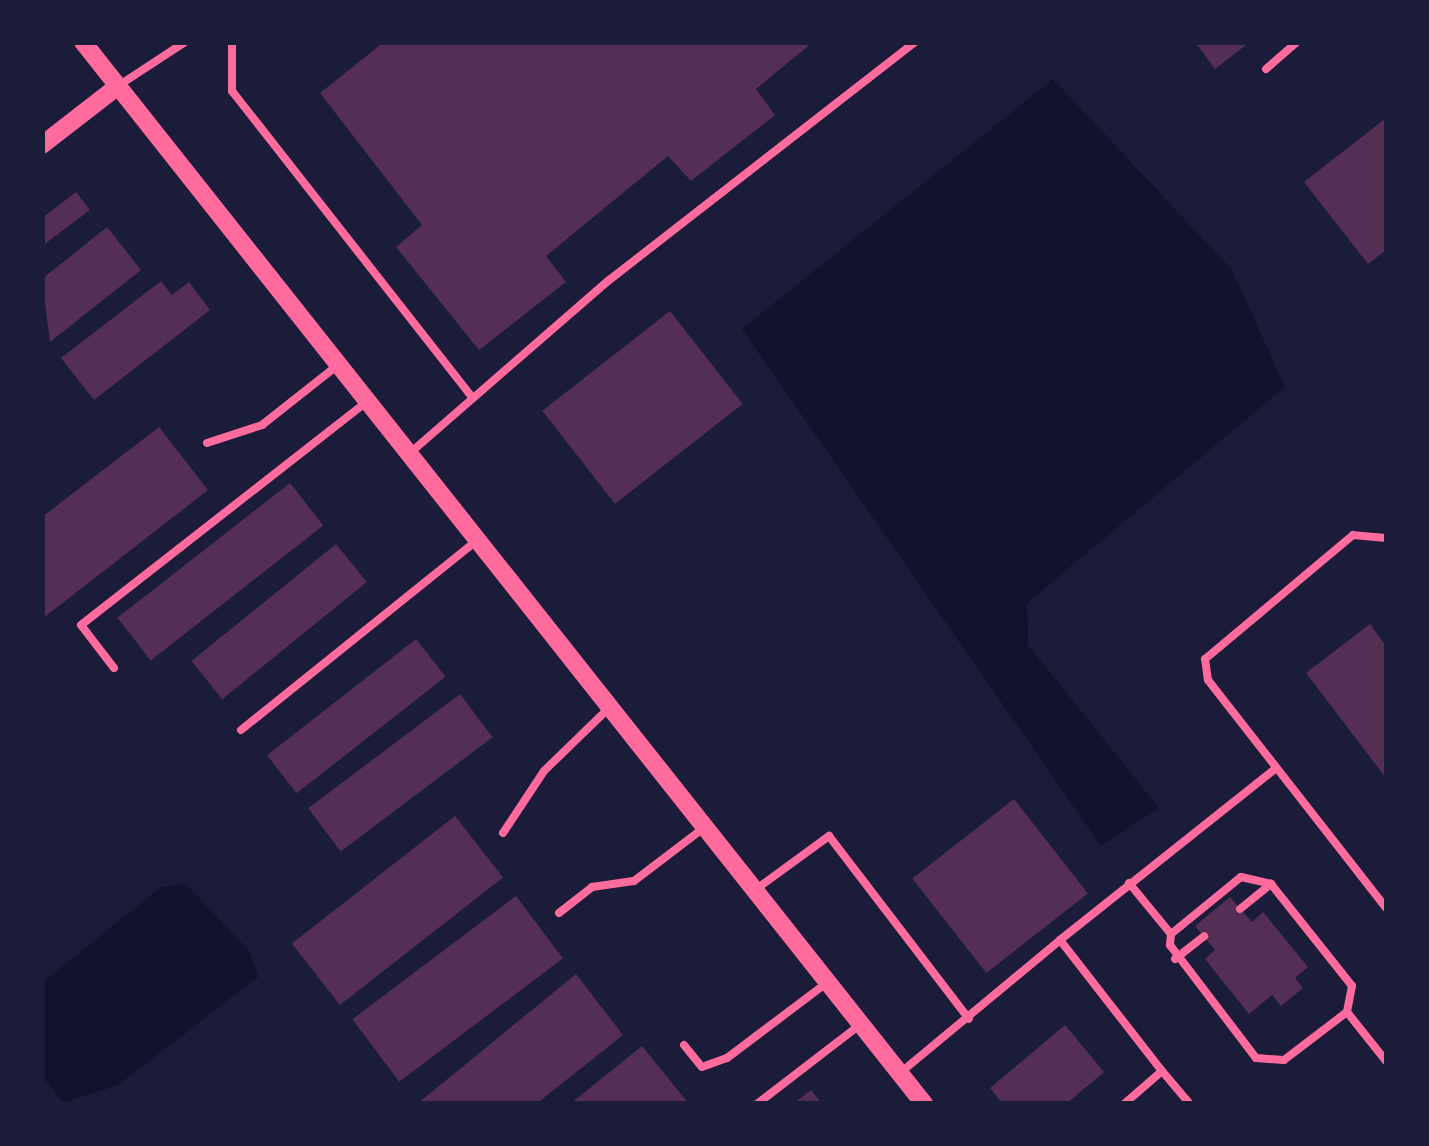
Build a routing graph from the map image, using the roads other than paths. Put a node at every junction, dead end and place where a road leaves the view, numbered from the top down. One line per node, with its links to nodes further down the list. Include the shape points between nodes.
1 (83, 42): 7 (street)
2 (185, 42): 7 (lane)
3 (232, 42): 10 (lane, via 232,92)
4 (915, 42): 10 (lane)
5 (1297, 42): 6 (lane)
6 (1266, 69)
7 (118, 86): 8 (street); 9 (street)
8 (42, 145)
9 (338, 364): 11 (street); 12 (lane, via 262,425)
10 (473, 398): 13 (lane)
11 (368, 402): 13 (street); 16 (lane, via 81,624)
12 (207, 443)
13 (409, 454): 15 (street)
14 (1386, 538): 19 (lane, via 1353,535 1204,659 1208,680)
15 (477, 540): 17 (street); 18 (lane)
16 (114, 668)
17 (610, 708): 20 (street); 21 (lane, via 567,744)
18 (242, 730)
19 (1276, 768): 22 (lane); 26 (lane)
20 (705, 827): 24 (street); 27 (lane, via 634,880 592,888)
21 (503, 834)
22 (1128, 884): 28 (lane); 30 (lane)
23 (1271, 884): 25 (lane); 28 (lane, via 1241,878); 33 (lane, via 1352,986)
24 (755, 890): 32 (street); 34 (lane, via 829,836)
25 (1240, 908)
26 (1386, 908)
27 (559, 913)
28 (1171, 934): 31 (lane)
29 (1204, 936): 31 (lane)
30 (1060, 940): 34 (lane); 38 (lane)
31 (1175, 958): 33 (lane, via 1269,1063)
32 (828, 982): 35 (street); 36 (lane, via 727,1058 702,1067)
33 (1346, 1012): 37 (lane)
34 (969, 1019): 39 (lane)
35 (860, 1024): 39 (street); 40 (lane)
36 (684, 1045)
37 (1386, 1061)
38 (1162, 1071): 42 (lane); 43 (lane)
39 (900, 1073): 41 (street)
40 (757, 1104)
41 (924, 1104)
42 (1124, 1104)
43 (1190, 1104)

